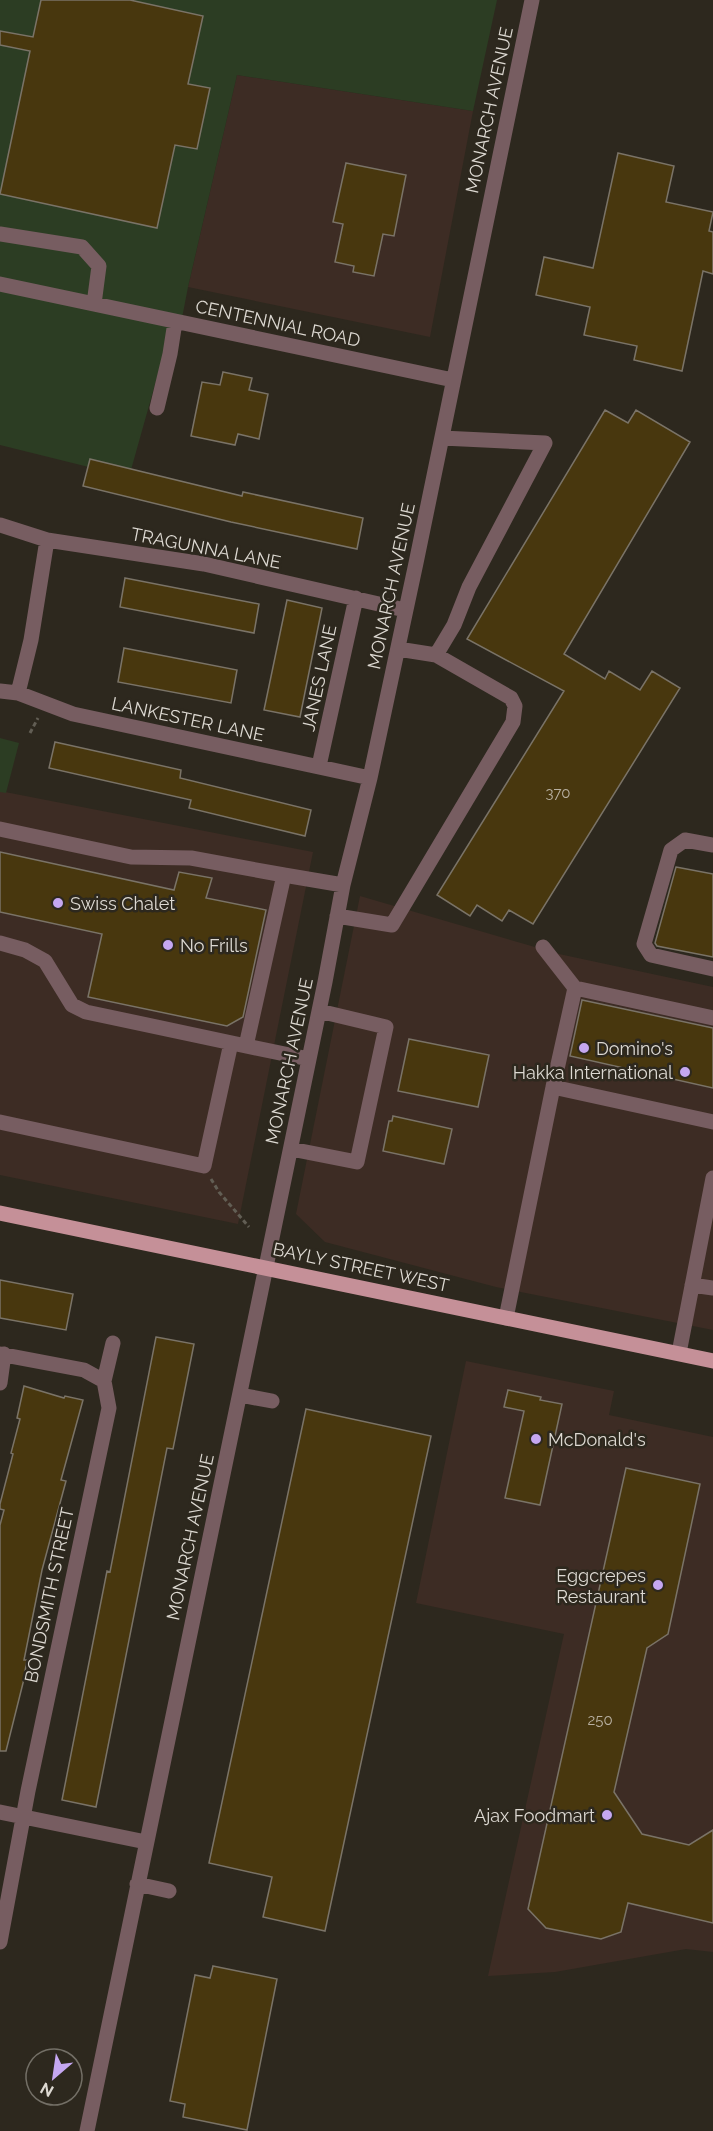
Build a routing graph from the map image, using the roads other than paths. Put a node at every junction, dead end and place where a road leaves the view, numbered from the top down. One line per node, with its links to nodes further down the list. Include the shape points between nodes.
1 (532, 0): 6 (street, MONARCH AVENUE)
2 (0, 234): 4 (street, via 82,247 99,266)
3 (0, 284): 4 (street, CENTENNIAL ROAD)
4 (94, 304): 5 (street, CENTENNIAL ROAD)
5 (175, 322): 6 (street, CENTENNIAL ROAD); 7 (street)
6 (453, 380): 8 (street, MONARCH AVENUE)
7 (158, 408)
8 (442, 438): 12 (street, MONARCH AVENUE); 14 (street, via 545,443)
9 (0, 525): 10 (street, TRAGUNNA LANE)
10 (47, 540): 11 (street, TRAGUNNA LANE, via 204,564); 16 (street)
11 (356, 598): 12 (street, TRAGUNNA LANE); 17 (street, JANES LANE)
12 (405, 610): 13 (street, MONARCH AVENUE)
13 (398, 648): 14 (street); 18 (street, MONARCH AVENUE)
14 (436, 656): 23 (street, via 511,698 515,706 513,722 392,925)
15 (0, 691): 16 (street, LANKESTER LANE)
16 (18, 693): 17 (street, LANKESTER LANE, via 73,714)
17 (319, 766): 18 (street, LANKESTER LANE)
18 (370, 778): 22 (street, MONARCH AVENUE)
19 (0, 829): 21 (street, via 131,857 190,858)
20 (713, 845): 26 (street, via 685,840 671,850 644,944 651,955)
21 (284, 875): 22 (street); 31 (street)
22 (343, 885): 23 (street, MONARCH AVENUE)
23 (337, 916): 28 (street, MONARCH AVENUE)
24 (0, 944): 30 (street, via 25,950 45,961 72,1005 86,1012)
25 (543, 947): 27 (street)
26 (713, 969)
27 (575, 988): 29 (street); 33 (street)
28 (319, 1011): 32 (street, MONARCH AVENUE); 36 (street, via 386,1027 357,1162)
29 (713, 1018)
30 (231, 1043): 31 (street); 34 (street, via 204,1166)
31 (246, 1046): 32 (street)
32 (309, 1059): 36 (street, MONARCH AVENUE)
33 (553, 1087): 35 (street); 42 (street)
34 (0, 1122)
35 (713, 1122)
36 (291, 1149): 39 (street, MONARCH AVENUE)
37 (713, 1178): 40 (street)
38 (0, 1213): 39 (main road, BAYLY STREET WEST)
39 (266, 1268): 42 (main road, BAYLY STREET WEST); 49 (street, MONARCH AVENUE)
40 (692, 1285): 41 (street); 44 (street)
41 (713, 1288)
42 (506, 1317): 44 (main road, BAYLY STREET WEST)
43 (113, 1343): 47 (street, BONDSMITH STREET)
44 (679, 1353): 46 (main road, BAYLY STREET WEST)
45 (2, 1354): 47 (street, via 84,1370); 48 (street)
46 (713, 1360)
47 (104, 1381): 52 (street, BONDSMITH STREET, via 109,1408)
48 (0, 1383)
49 (240, 1395): 50 (street); 53 (street, MONARCH AVENUE)
50 (272, 1401)
51 (0, 1812): 52 (street)
52 (23, 1816): 53 (street); 56 (street, BONDSMITH STREET)
53 (146, 1842): 54 (street, MONARCH AVENUE)
54 (137, 1884): 55 (street); 57 (street, MONARCH AVENUE)
55 (169, 1891)
56 (0, 1942)
57 (87, 2131)

